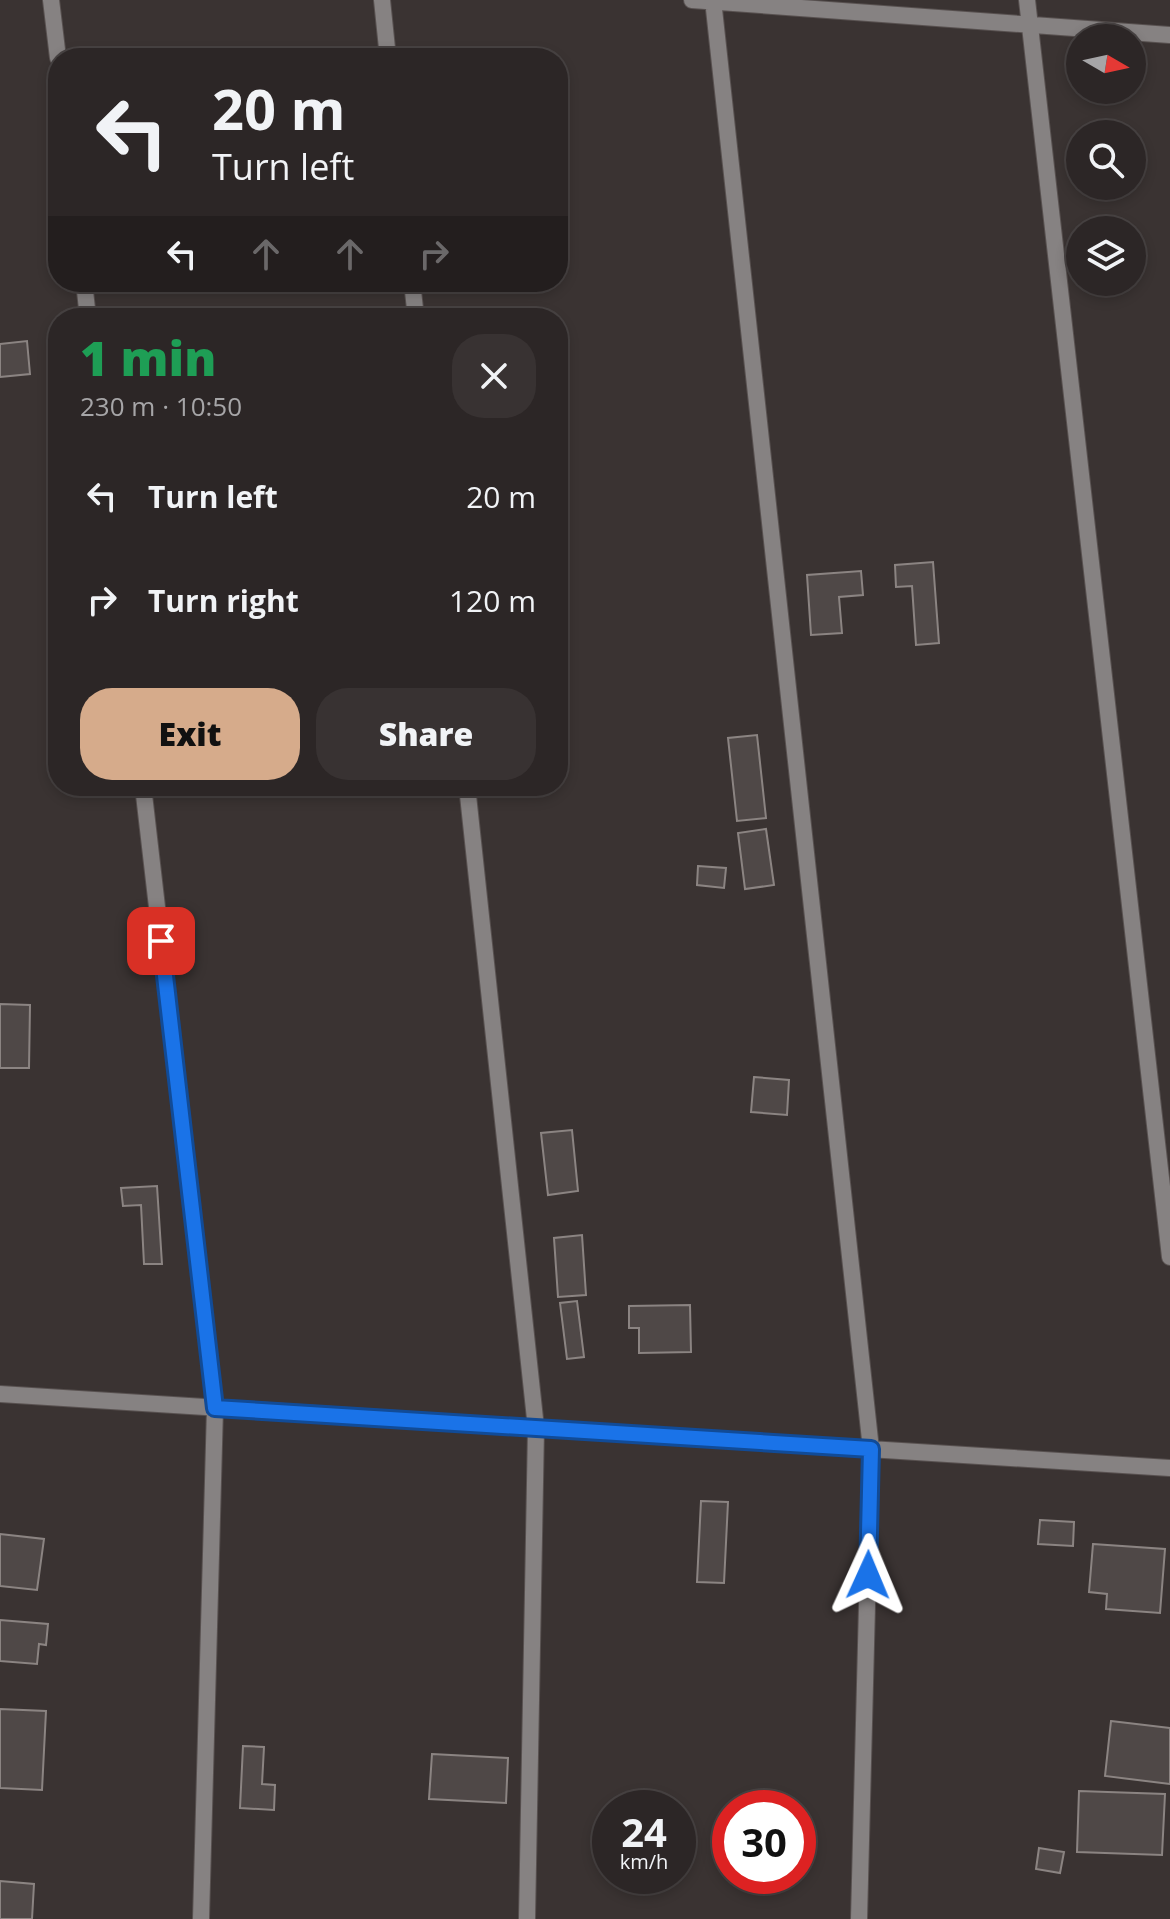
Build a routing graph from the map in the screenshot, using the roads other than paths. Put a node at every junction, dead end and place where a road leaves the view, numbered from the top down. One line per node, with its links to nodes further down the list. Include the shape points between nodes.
1 (51, 0): 8 (street)
2 (382, 0): 9 (street)
3 (692, 0): 5 (street)
4 (1027, 0): 6 (street)
5 (713, 1): 6 (street); 16 (street)
6 (1028, 25): 7 (street); 12 (street)
7 (1170, 35)
8 (57, 48)
9 (387, 48)
10 (144, 796): 14 (street)
11 (468, 796): 15 (street)
12 (1170, 1257)
13 (0, 1394): 14 (street)
14 (215, 1408): 15 (street); 18 (street)
15 (536, 1428): 16 (street); 19 (street)
16 (871, 1449): 17 (street); 20 (street)
17 (1170, 1468)
18 (201, 1919)
19 (527, 1919)
20 (859, 1919)

